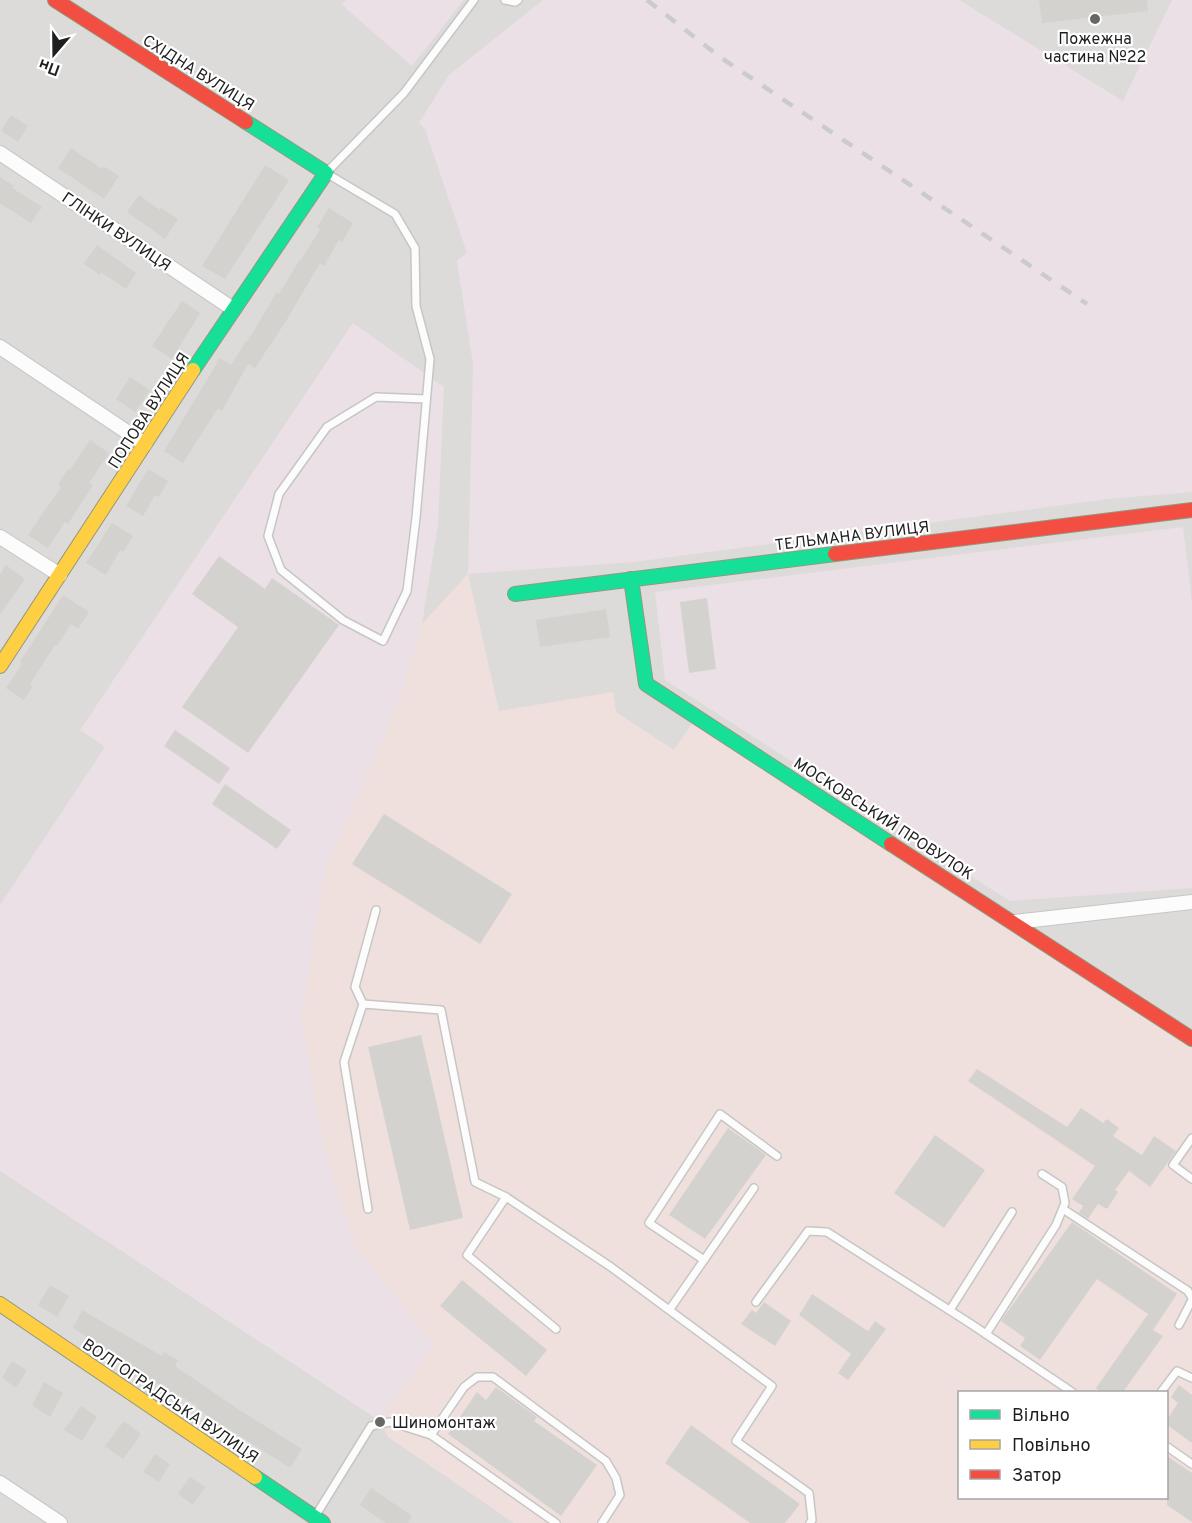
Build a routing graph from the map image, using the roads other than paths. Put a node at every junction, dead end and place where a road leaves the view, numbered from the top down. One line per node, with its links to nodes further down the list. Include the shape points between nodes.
1 (55, 0): 6 (street, СХІДНА ВУЛИЦЯ)
2 (474, 0): 6 (lane, via 404,93)
3 (505, 0): 4 (lane)
4 (518, 0)
5 (0, 153): 7 (street, ГЛІНКИ ВУЛИЦЯ)
6 (326, 172): 7 (street, ПОПОВА ВУЛИЦЯ); 9 (lane, via 395,214 415,248 416,306 430,358)
7 (233, 309): 10 (street, ПОПОВА ВУЛИЦЯ)
8 (0, 347): 10 (street)
9 (426, 399): 9 (lane, via 407,591 383,641 343,620 281,570 268,536 279,494 327,427 376,397)
10 (145, 444): 13 (street, ПОПОВА ВУЛИЦЯ)
11 (1192, 510): 14 (street, ТЕЛЬМАНА ВУЛИЦЯ)
12 (0, 537): 13 (street)
13 (60, 575): 16 (street, ПОПОВА ВУЛИЦЯ)
14 (631, 579): 15 (street, ТЕЛЬМАНА ВУЛИЦЯ); 19 (street, МОСКОВСЬКИЙ ПРОВУЛОК, via 646,684)
15 (515, 594)
16 (0, 666)
17 (1192, 902): 19 (street)
18 (376, 910): 20 (lane, via 355,987)
19 (1015, 922): 21 (street, МОСКОВСЬКИЙ ПРОВУЛОК)
20 (363, 1004): 27 (lane, via 441,1010 475,1182); 28 (lane, via 344,1062)
21 (1192, 1039)
22 (1192, 1138): 25 (lane, via 1173,1165)
23 (777, 1156): 31 (lane, via 720,1114 649,1223)
24 (1042, 1174): 29 (lane, via 1062,1187)
25 (1192, 1179)
26 (754, 1188): 31 (lane)
27 (506, 1197): 35 (lane); 38 (lane, via 467,1255)
28 (368, 1209)
29 (1062, 1209): 32 (lane, via 1188,1291); 39 (lane, via 1056,1225)
30 (1012, 1212): 36 (lane)
31 (704, 1260): 35 (lane)
32 (1192, 1299): 37 (lane)
33 (756, 1302): 36 (lane, via 808,1231 827,1232)
34 (0, 1304): 47 (street, ВОЛГОГРАДСЬКА ВУЛИЦЯ)
35 (670, 1309): 51 (lane, via 772,1386 736,1442 809,1493)
36 (950, 1310): 39 (lane)
37 (1179, 1325)
38 (556, 1329)
39 (986, 1334): 41 (lane)
40 (1192, 1378): 42 (lane, via 1176,1371)
41 (1071, 1391)
42 (1162, 1391)
43 (431, 1435): 47 (lane, via 390,1422 371,1426); 49 (lane); 50 (lane, via 464,1387 477,1377 493,1377 606,1461 620,1495)
44 (1168, 1447): 45 (lane)
45 (1192, 1464)
46 (0, 1484): 48 (street)
47 (317, 1521)
48 (60, 1523)
49 (556, 1523)
50 (602, 1523)
51 (810, 1523)

